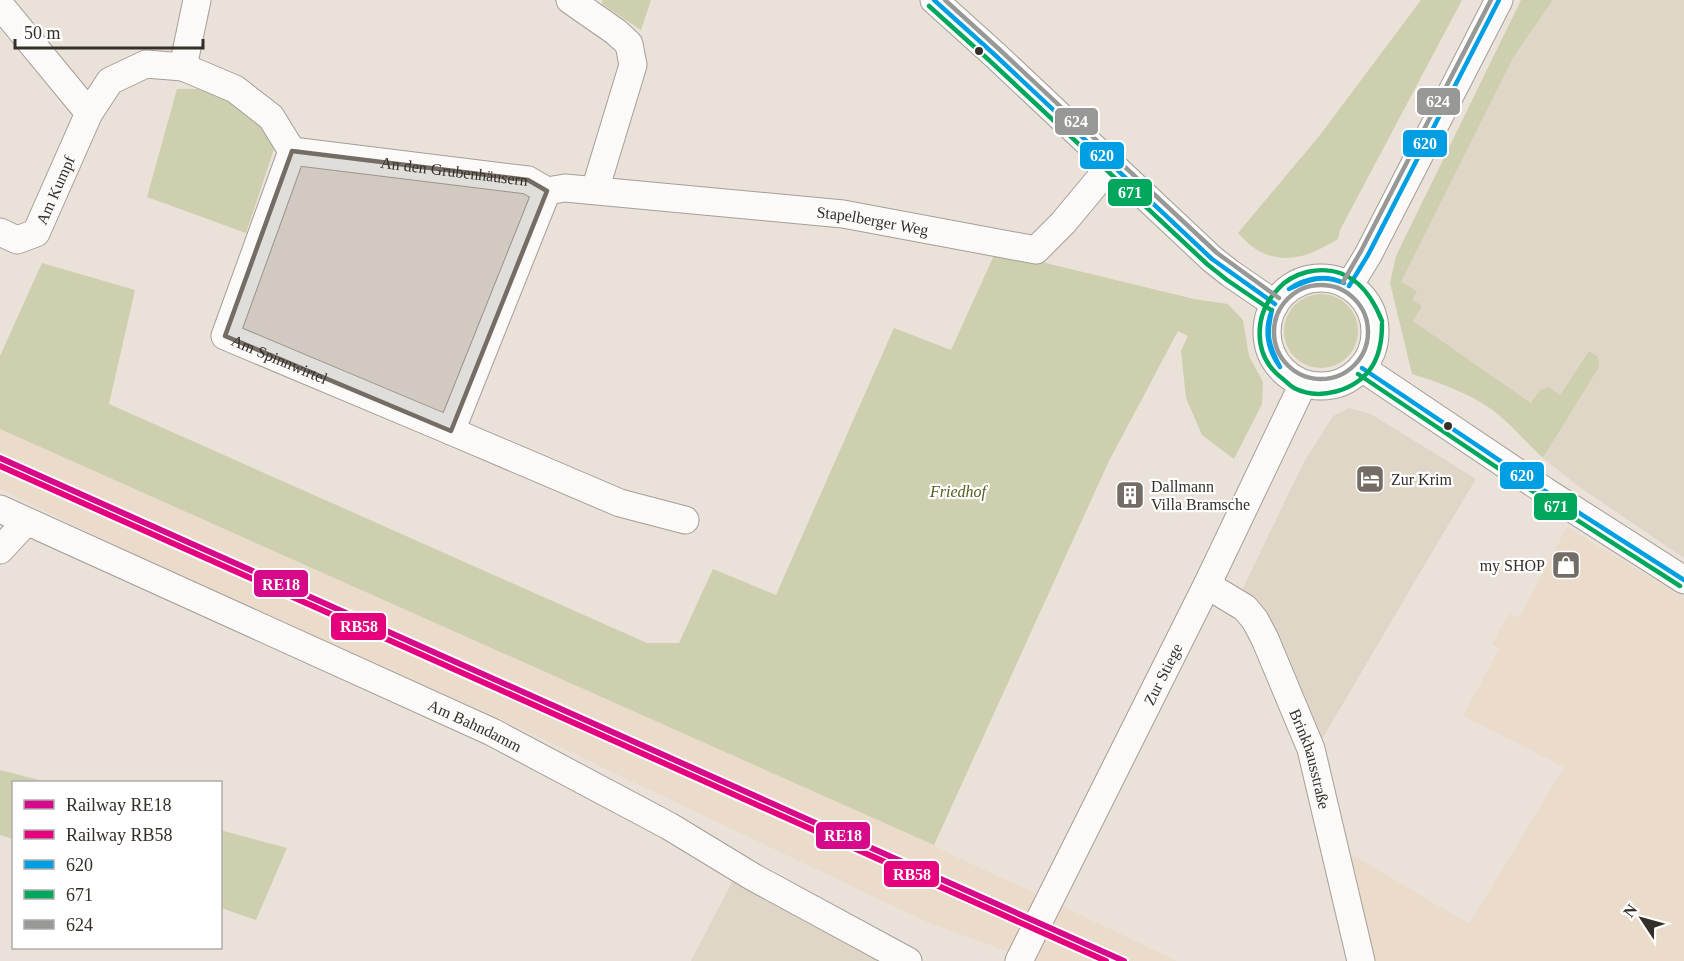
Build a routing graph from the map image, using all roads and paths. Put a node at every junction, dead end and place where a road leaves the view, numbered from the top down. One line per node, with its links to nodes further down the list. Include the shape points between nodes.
1 (198, 0): 6 (street)
2 (570, 0): 10 (street, via 629,45 633,64)
3 (934, 0): 9 (street)
4 (1499, 0): 13 (street)
5 (0, 5): 7 (street)
6 (183, 67): 7 (street, Am Kumpf, via 146,64 110,81); 8 (street, via 235,89 271,117)
7 (88, 113): 12 (street, Am Kumpf, via 36,233 17,240)
8 (292, 151): 11 (street, An den Grubenhäusern, via 528,180); 17 (street, Am Spinnwirtel, via 225,336)
9 (1112, 164): 10 (street, Stapelberger Weg, via 1035,250 843,214); 14 (street, via 1212,259)
10 (595, 190): 11 (street, An den Grubenhäusern, via 566,188)
11 (547, 192): 17 (street)
12 (0, 232)
13 (1349, 286): 14 (street, via 1334,279 1303,281 1288,288); 15 (street, via 1362,296 1375,324 1371,355)
14 (1275, 304): 16 (street, via 1266,332 1269,349 1276,364)
15 (1362, 368): 16 (street, via 1335,385); 22 (street)
16 (1303, 384): 23 (street, Zur Stiege)
17 (451, 431): 19 (street, Am Spinnwirtel, via 620,503)
18 (0, 509): 20 (street, Am Bahndamm)
19 (685, 520)
20 (26, 522): 21 (street); 24 (street, Am Bahndamm, via 492,732)
21 (0, 550)
22 (1684, 580)
23 (1207, 585): 25 (street, Zur Stiege); 26 (street, Brinkhausstraße, via 1245,608 1255,620 1311,749)
24 (909, 961)
25 (1018, 961)
26 (1361, 961)

